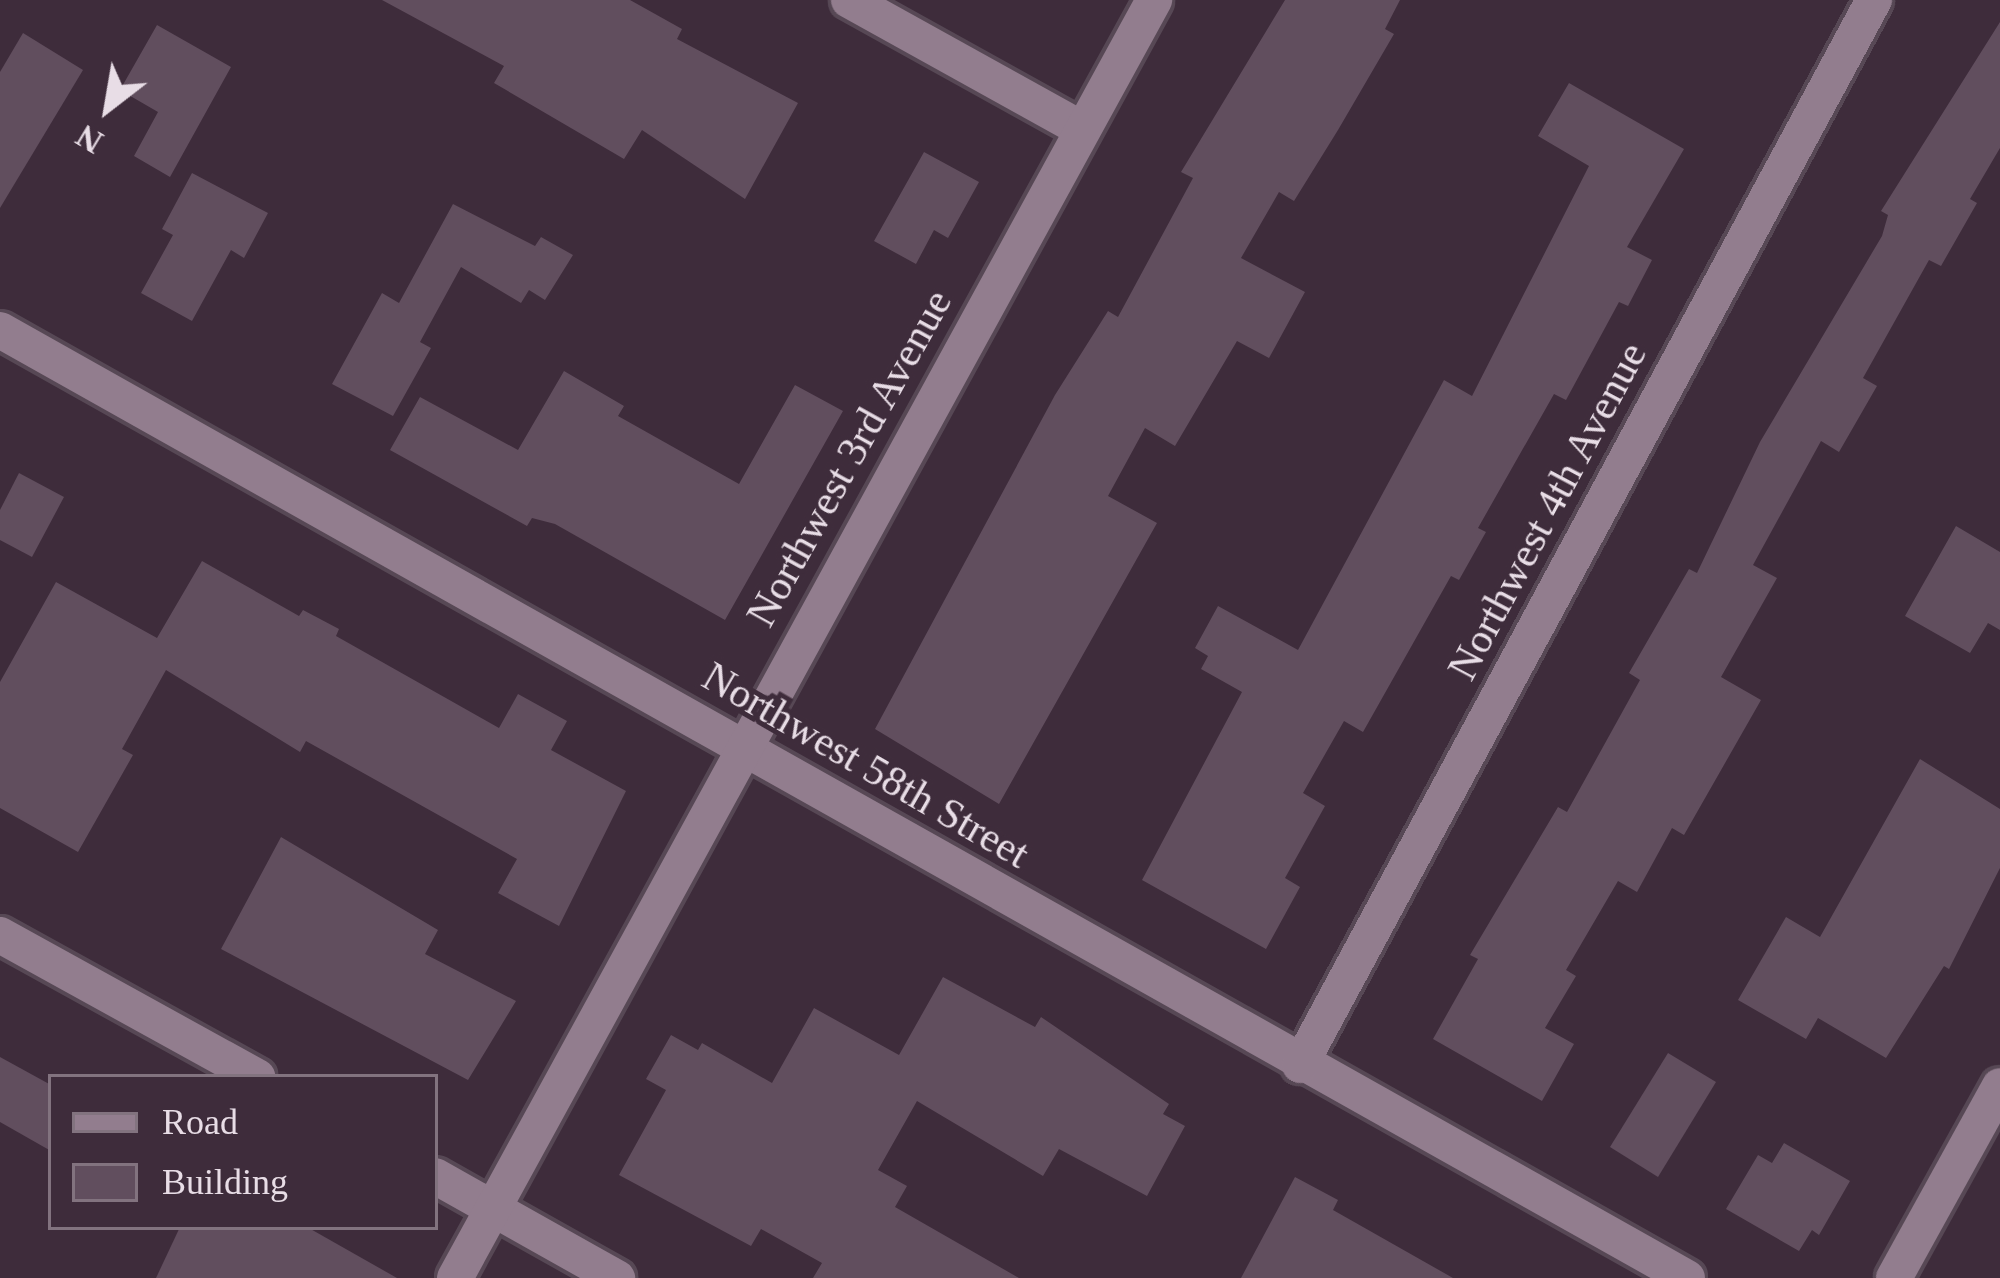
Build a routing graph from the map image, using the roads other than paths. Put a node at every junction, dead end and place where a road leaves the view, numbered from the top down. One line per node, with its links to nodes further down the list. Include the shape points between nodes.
1 (849, 0): 4 (street)
2 (1154, 0): 4 (street, Northwest 3rd Avenue)
3 (1874, 0): 8 (street, Northwest 4th Avenue)
4 (1082, 129): 6 (street, Northwest 3rd Avenue)
5 (0, 330): 6 (street, Northwest 58th Street)
6 (742, 746): 8 (street, Northwest 58th Street); 12 (street, Northwest 3rd Avenue)
7 (0, 935): 9 (street)
8 (1300, 1065): 15 (street, Northwest 58th Street)
9 (251, 1074)
10 (2000, 1086): 16 (street)
11 (438, 1178): 12 (street)
12 (493, 1208): 13 (street, Northwest 3rd Avenue); 14 (street)
13 (455, 1278)
14 (616, 1278)
15 (1687, 1278)
16 (1894, 1278)

